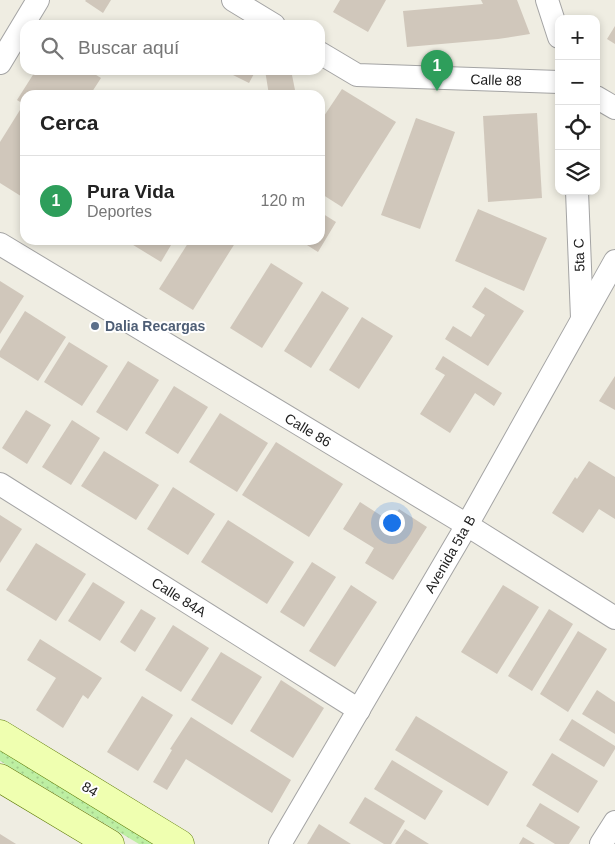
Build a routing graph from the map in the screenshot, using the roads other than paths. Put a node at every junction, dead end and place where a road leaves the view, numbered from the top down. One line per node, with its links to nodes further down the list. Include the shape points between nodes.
1 (38, 0): 4 (street)
2 (233, 0): 5 (street)
3 (547, 0): 6 (street)
4 (26, 20)
5 (266, 20)
6 (555, 25)
7 (20, 30): 9 (street)
8 (325, 56): 10 (street, Calle 88, via 357,75)
9 (0, 64)
10 (555, 82)
11 (600, 99): 12 (street)
12 (615, 108)
13 (577, 195): 16 (street, 5ta C)
14 (0, 244): 18 (street, Calle 86)
15 (615, 261): 16 (street, Avenida 5ta B)
16 (582, 318): 18 (street, Avenida 5ta B)
17 (0, 484): 20 (street, Calle 84A)
18 (467, 525): 19 (street, Calle 86); 20 (street, Avenida 5ta B)
19 (615, 618)
20 (359, 710): 26 (street, Avenida 5ta B)
21 (0, 734): 25 (main road, 84)
22 (0, 778): 24 (main road)
23 (615, 822): 27 (street)
24 (110, 844)
25 (180, 844)
26 (280, 844)
27 (601, 844)

